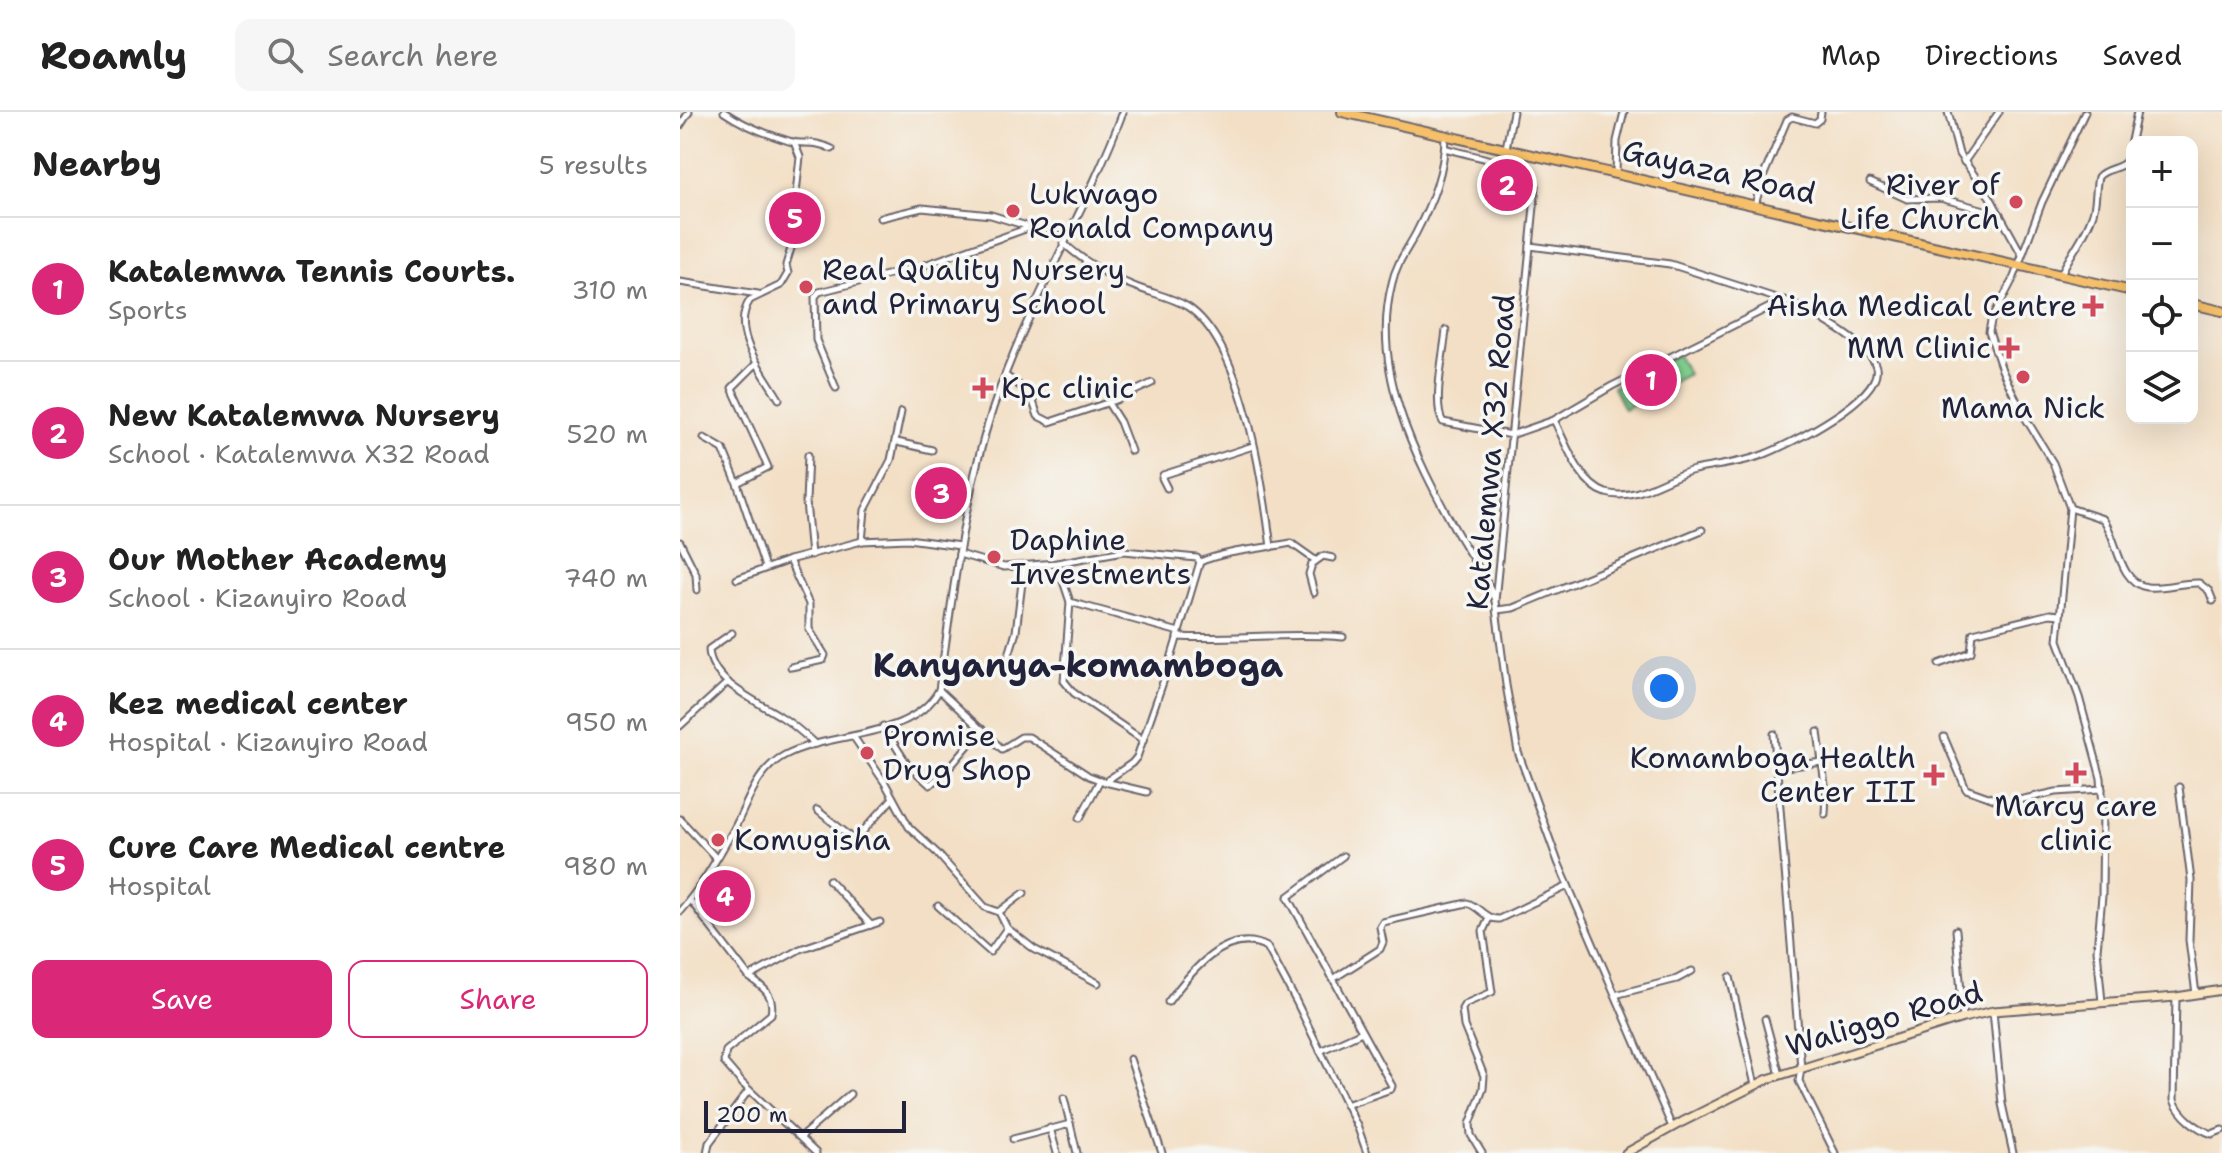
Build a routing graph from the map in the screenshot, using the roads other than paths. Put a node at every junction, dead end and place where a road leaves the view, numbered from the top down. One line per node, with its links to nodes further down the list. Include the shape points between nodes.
1 (689, 112): 14 (street)
2 (724, 112): 16 (street, via 748,127)
3 (1123, 112): 27 (street)
4 (1342, 112): 13 (main road, Gayaza Road)
5 (1394, 112): 13 (street)
6 (1513, 112): 19 (street)
7 (1624, 112): 21 (street)
8 (1821, 112): 23 (street, via 1815,123 1787,120)
9 (1948, 112): 20 (street)
10 (1999, 112): 20 (street)
11 (2085, 112): 30 (street)
12 (2137, 112): 32 (street, via 2127,160 2098,177 2092,217)
13 (1392, 123): 15 (main road, Gayaza Road)
14 (680, 126)
15 (1445, 135): 17 (street); 19 (main road, Gayaza Road)
16 (794, 142): 18 (street); 35 (street, via 800,157 798,225 788,273 781,285)
17 (1445, 148): 29 (street, Katalemwa X32 Road, via 1530,175 1536,195); 75 (street, via 1440,177 1393,278 1386,354 1403,418 1434,491)
18 (832, 149)
19 (1506, 149): 21 (main road, Gayaza Road)
20 (1964, 162): 24 (street)
21 (1616, 174): 23 (main road, Gayaza Road)
22 (1870, 182): 24 (street, via 1907,199 1940,198)
23 (1755, 205): 31 (main road, Gayaza Road)
24 (2001, 214): 30 (street)
25 (880, 218): 26 (street, via 922,208 991,215)
26 (1031, 227): 27 (street); 43 (street, via 922,266 819,292 815,334)
27 (1069, 230): 28 (street)
28 (1063, 243): 41 (street); 51 (street, via 1101,271 1193,312 1228,361)
29 (1530, 246): 36 (street, via 1670,264); 48 (street, Katalemwa X32 Road)
30 (2021, 253): 31 (street)
31 (2018, 265): 32 (main road, Gayaza Road); 57 (street, via 1991,321 1990,341)
32 (2060, 275): 34 (main road, Gayaza Road)
33 (680, 282): 35 (street)
34 (2126, 290)
35 (758, 294): 40 (street, via 746,305 742,320)
36 (1784, 300): 47 (street); 47 (street, via 1865,347 1876,367 1872,384 1849,406 1801,437 1764,454 1618,495 1604,492 1585,476)
37 (2198, 305): 38 (main road)
38 (2222, 311)
39 (1446, 330): 48 (street, via 1440,419)
40 (757, 363): 44 (street); 55 (street, via 732,388 768,467)
41 (1006, 376): 45 (street, via 1030,393 1045,421); 61 (street, via 974,472)
42 (1152, 383): 45 (street)
43 (836, 388)
44 (779, 399)
45 (1108, 403): 53 (street)
46 (901, 412): 50 (street)
47 (1554, 420): 48 (street)
48 (1511, 435): 75 (street, Katalemwa X32 Road)
49 (704, 438): 55 (street, via 723,449)
50 (897, 442): 52 (street); 59 (street, via 865,510)
51 (1253, 446): 56 (street, via 1163,475); 62 (street)
52 (932, 450)
53 (1131, 451)
54 (808, 455): 64 (street)
55 (737, 483): 71 (street)
56 (1167, 488)
57 (2070, 508): 76 (street, via 2103,519 2137,584 2199,583); 79 (street)
58 (1702, 530): 78 (street)
59 (862, 541): 61 (street, via 893,538); 64 (street)
60 (680, 542): 73 (street, via 696,574)
61 (960, 546): 63 (street)
62 (1271, 547): 67 (street, via 1296,544); 68 (street)
63 (959, 554): 70 (street, via 1000,566); 87 (street)
64 (811, 555): 66 (street)
65 (1333, 558): 67 (street)
66 (789, 560): 71 (street); 85 (street, via 809,604 809,629 825,655 823,660)
67 (1315, 560): 74 (street, via 1309,574)
68 (1200, 562): 69 (street, via 1131,551); 81 (street)
69 (1057, 563): 70 (street); 77 (street)
70 (1024, 566): 83 (street)
71 (765, 567): 72 (street)
72 (737, 579)
73 (697, 590)
74 (1314, 593)
75 (1495, 601): 78 (street, Katalemwa X32 Road)
76 (2213, 601)
77 (1070, 602): 81 (street); 95 (street, via 1064,681)
78 (1497, 610): 111 (street, Katalemwa X32 Road, via 1514,738)
79 (2060, 615): 84 (street, via 1979,630 1971,635 1971,652); 101 (street, via 2058,640 2094,746)
80 (732, 633): 86 (street, via 708,652)
81 (1178, 635): 82 (street); 95 (street)
82 (1343, 637)
83 (1008, 658)
84 (1939, 664)
85 (791, 667)
86 (728, 682): 88 (street); 96 (street)
87 (939, 690): 89 (street, via 920,713); 90 (street)
88 (680, 726)
89 (883, 726): 90 (street, via 907,764 930,785); 93 (street)
90 (982, 729): 99 (street, via 1002,749 1029,737)
91 (1818, 732): 97 (street)
92 (1774, 734): 98 (street)
93 (853, 736): 96 (street); 103 (street)
94 (1944, 737): 101 (street, via 1966,789 1998,801)
95 (1143, 740): 99 (street, via 1132,763)
96 (816, 745): 109 (street, via 786,754 763,774)
97 (1822, 762): 98 (street); 105 (street)
98 (1778, 768): 139 (street)
99 (1102, 781): 102 (street); 106 (street)
100 (2179, 787): 128 (street, via 2191,880 2189,940)
101 (2102, 789): 132 (street, via 2097,932)
102 (1147, 792)
103 (893, 798): 104 (street, via 855,840); 116 (street, via 909,827 985,907)
104 (817, 810)
105 (1825, 814)
106 (1080, 818)
107 (680, 819): 109 (street)
108 (1343, 856): 125 (street, via 1288,897)
109 (716, 858): 113 (street)
110 (829, 880): 119 (street)
111 (1568, 886): 117 (street, via 1499,919); 129 (street, Katalemwa X32 Road)
112 (1024, 893): 116 (street)
113 (690, 900): 115 (street); 123 (street)
114 (938, 906): 120 (street, via 987,951 993,951)
115 (680, 911)
116 (999, 912): 120 (street)
117 (1489, 918): 125 (street, via 1473,904 1461,903 1383,922 1380,949); 159 (street, via 1483,931 1492,992 1462,1009 1484,1076 1470,1124)
118 (880, 922): 119 (street)
119 (871, 925): 123 (street, via 800,949)
120 (1007, 928): 126 (street, via 1034,949)
121 (1956, 930): 134 (street)
122 (1692, 971): 129 (street)
123 (749, 977): 142 (street, via 770,995 771,1014 724,1057 727,1069)
124 (1730, 977): 141 (street)
125 (1333, 979): 136 (street)
126 (1098, 983)
127 (2222, 990): 128 (street, Waliggo Road)
128 (2196, 994): 130 (street, Waliggo Road)
129 (1615, 995): 147 (street, Katalemwa X32 Road)
130 (2176, 997): 132 (street, Waliggo Road); 149 (street, via 2174,1100 2178,1110 2205,1131)
131 (1168, 1002): 137 (street, via 1214,951 1261,944 1270,950)
132 (2102, 1002): 133 (street, Waliggo Road)
133 (1993, 1011): 134 (street, Waliggo Road); 161 (street, via 2002,1104)
134 (1963, 1018): 139 (street, Waliggo Road)
135 (1765, 1019): 140 (street)
136 (1362, 1032): 137 (street); 145 (street, via 1392,1087)
137 (1320, 1051): 145 (street)
138 (1130, 1059): 157 (street)
139 (1801, 1068): 140 (street, Waliggo Road); 160 (street, via 1799,1081)
140 (1780, 1075): 141 (street, Waliggo Road)
141 (1755, 1085): 147 (street, Waliggo Road)
142 (749, 1090): 150 (street); 153 (street)
143 (850, 1094): 150 (street)
144 (1064, 1098): 146 (street)
145 (1346, 1105): 158 (street)
146 (1070, 1124): 148 (street); 156 (street)
147 (1672, 1127): 152 (street, Waliggo Road)
148 (1050, 1128): 151 (street); 155 (street)
149 (2222, 1130)
150 (801, 1137): 154 (street)
151 (1013, 1139)
152 (1629, 1152)
153 (707, 1153)
154 (816, 1153)
155 (1057, 1153)
156 (1077, 1153)
157 (1162, 1153)
158 (1367, 1153)
159 (1482, 1153)
160 (1835, 1153)
161 (2013, 1153)

